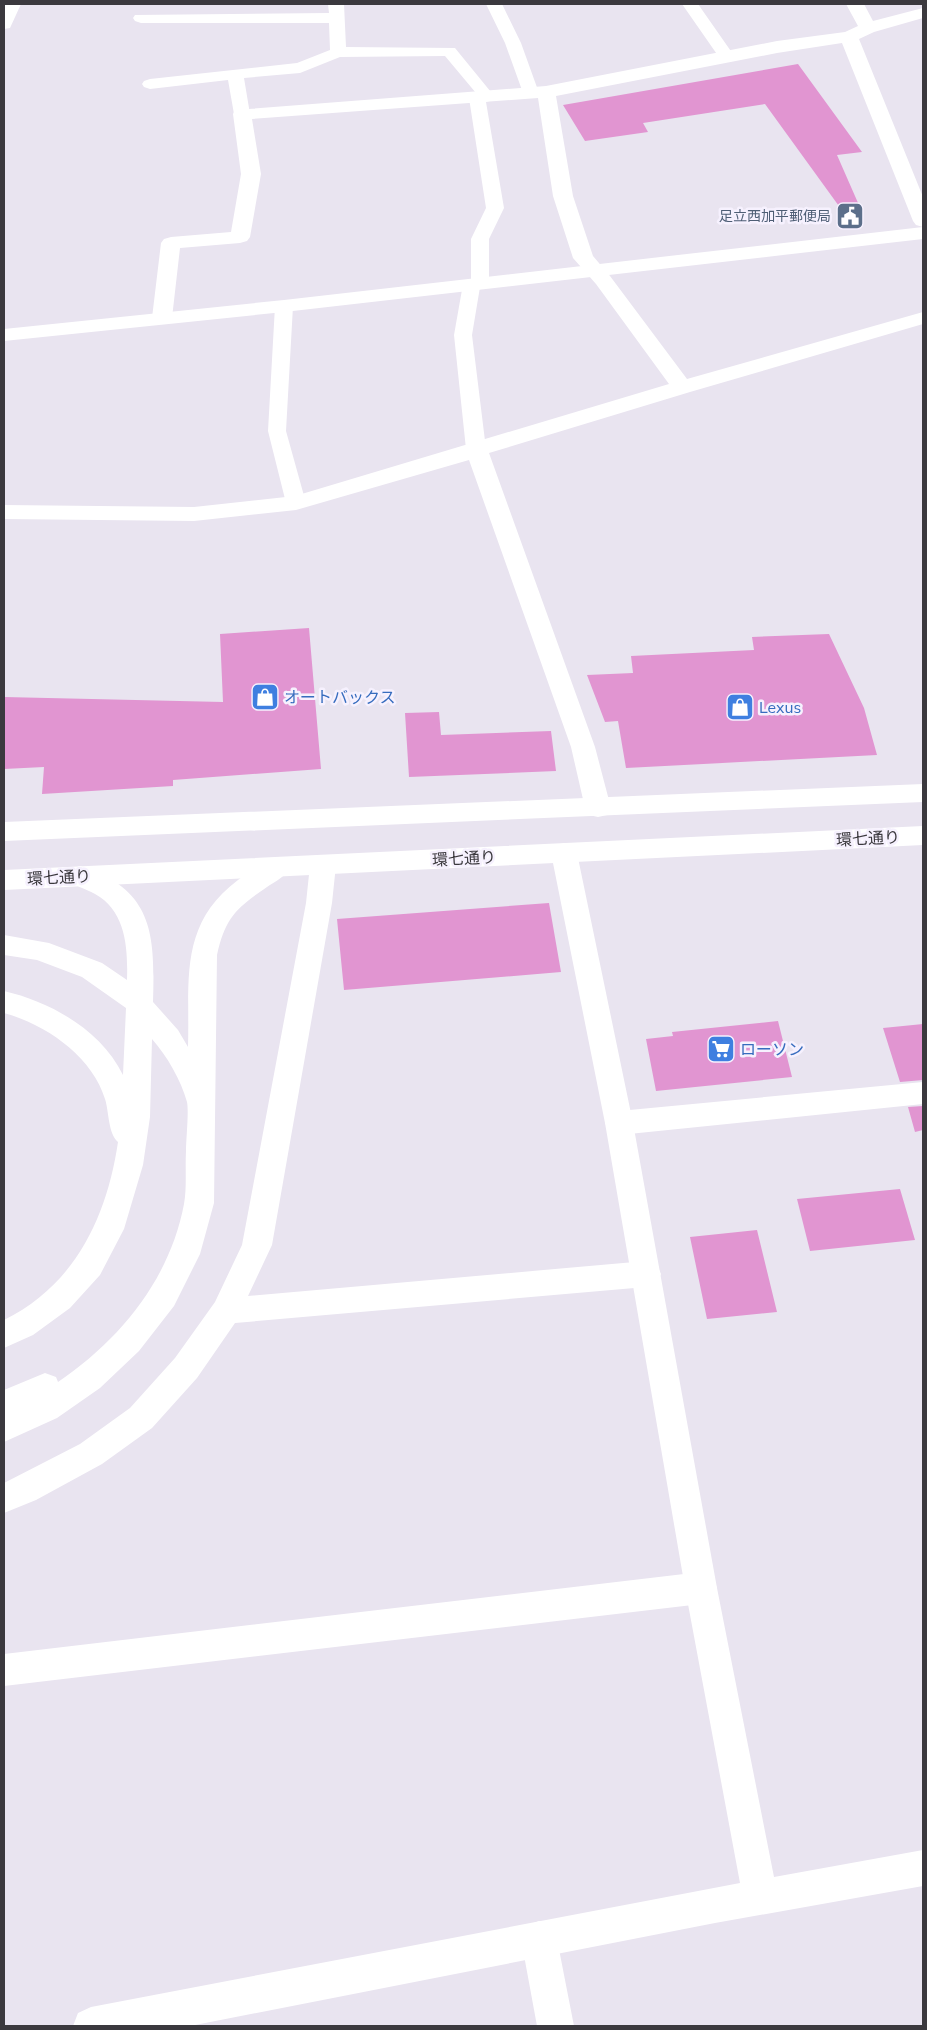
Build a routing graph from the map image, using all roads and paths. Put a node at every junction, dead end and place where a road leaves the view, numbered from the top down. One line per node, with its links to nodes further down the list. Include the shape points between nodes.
1 (12, 4): 9 (main road)
2 (494, 4): 16 (lane)
3 (690, 4): 13 (lane)
4 (855, 4): 10 (main road)
5 (201, 11): 6 (lane); 8 (lane)
6 (336, 11): 12 (lane)
7 (923, 13): 10 (main road)
8 (141, 18)
9 (4, 24)
10 (868, 28): 11 (main road)
11 (849, 37): 13 (main road); 19 (main road)
12 (338, 52): 14 (lane, via 300,68); 17 (lane, via 449,51)
13 (727, 57): 16 (main road)
14 (235, 74): 15 (lane); 18 (lane)
15 (150, 84)
16 (538, 93): 17 (main road); 21 (main road, via 562,196 582,258)
17 (482, 98): 18 (main road); 22 (lane, via 495,208 480,239)
18 (242, 114): 24 (main road, via 251,174 240,237 171,243)
19 (923, 221)
20 (923, 233): 21 (main road)
21 (592, 271): 22 (main road); 27 (main road, via 603,280)
22 (476, 283): 23 (main road); 28 (lane, via 463,335)
23 (284, 306): 24 (main road); 29 (lane, via 277,431)
24 (162, 318): 26 (main road)
25 (923, 318): 27 (main road)
26 (4, 335)
27 (682, 387): 28 (main road)
28 (476, 449): 29 (main road); 32 (main road, via 583,747)
29 (296, 503): 30 (main road, via 194,514)
30 (4, 512)
31 (923, 793): 32 (main road)
32 (598, 808): 33 (main road)
33 (4, 832)
34 (923, 835): 35 (main road, 環七通り)
35 (564, 853): 36 (main road, 環七通り); 43 (main road)
36 (323, 865): 37 (main road, 環七通り); 46 (main road, via 257,1245)
37 (277, 867): 38 (main road, 環七通り); 45 (main road, via 244,889 211,928 204,955 199,1203 185,1254)
38 (80, 876): 39 (main road, 環七通り); 47 (main road, via 112,891 131,912 138,933 141,959 136,1117 129,1165 109,1229 89,1266 59,1299)
39 (4, 880)
40 (4, 945): 45 (main road, via 40,950 92,970 133,998 168,1038 195,1082 205,1126 204,1204 189,1254)
41 (4, 1002): 48 (main road, via 52,1020 86,1046 111,1077 125,1118 127,1156 124,1194 114,1230 93,1270 64,1303 25,1331)
42 (923, 1093): 43 (main road)
43 (619, 1124): 44 (main road)
44 (646, 1274): 46 (main road); 53 (main road)
45 (165, 1298): 49 (main road, via 122,1340 73,1374); 50 (main road, via 128,1342 89,1378 46,1408); 51 (main road, via 133,1345 96,1383 50,1417)
46 (226, 1311): 52 (main road, via 186,1368 141,1418 91,1454)
47 (4, 1335)
48 (4, 1341)
49 (4, 1405)
50 (4, 1428)
51 (4, 1444)
52 (4, 1498)
53 (701, 1588): 54 (main road); 56 (main road)
54 (4, 1670)
55 (923, 1868): 56 (main road)
56 (760, 1895): 57 (main road)
57 (540, 1939): 58 (main road); 60 (main road)
58 (208, 2016): 59 (main road)
59 (91, 2026)
60 (556, 2026)

